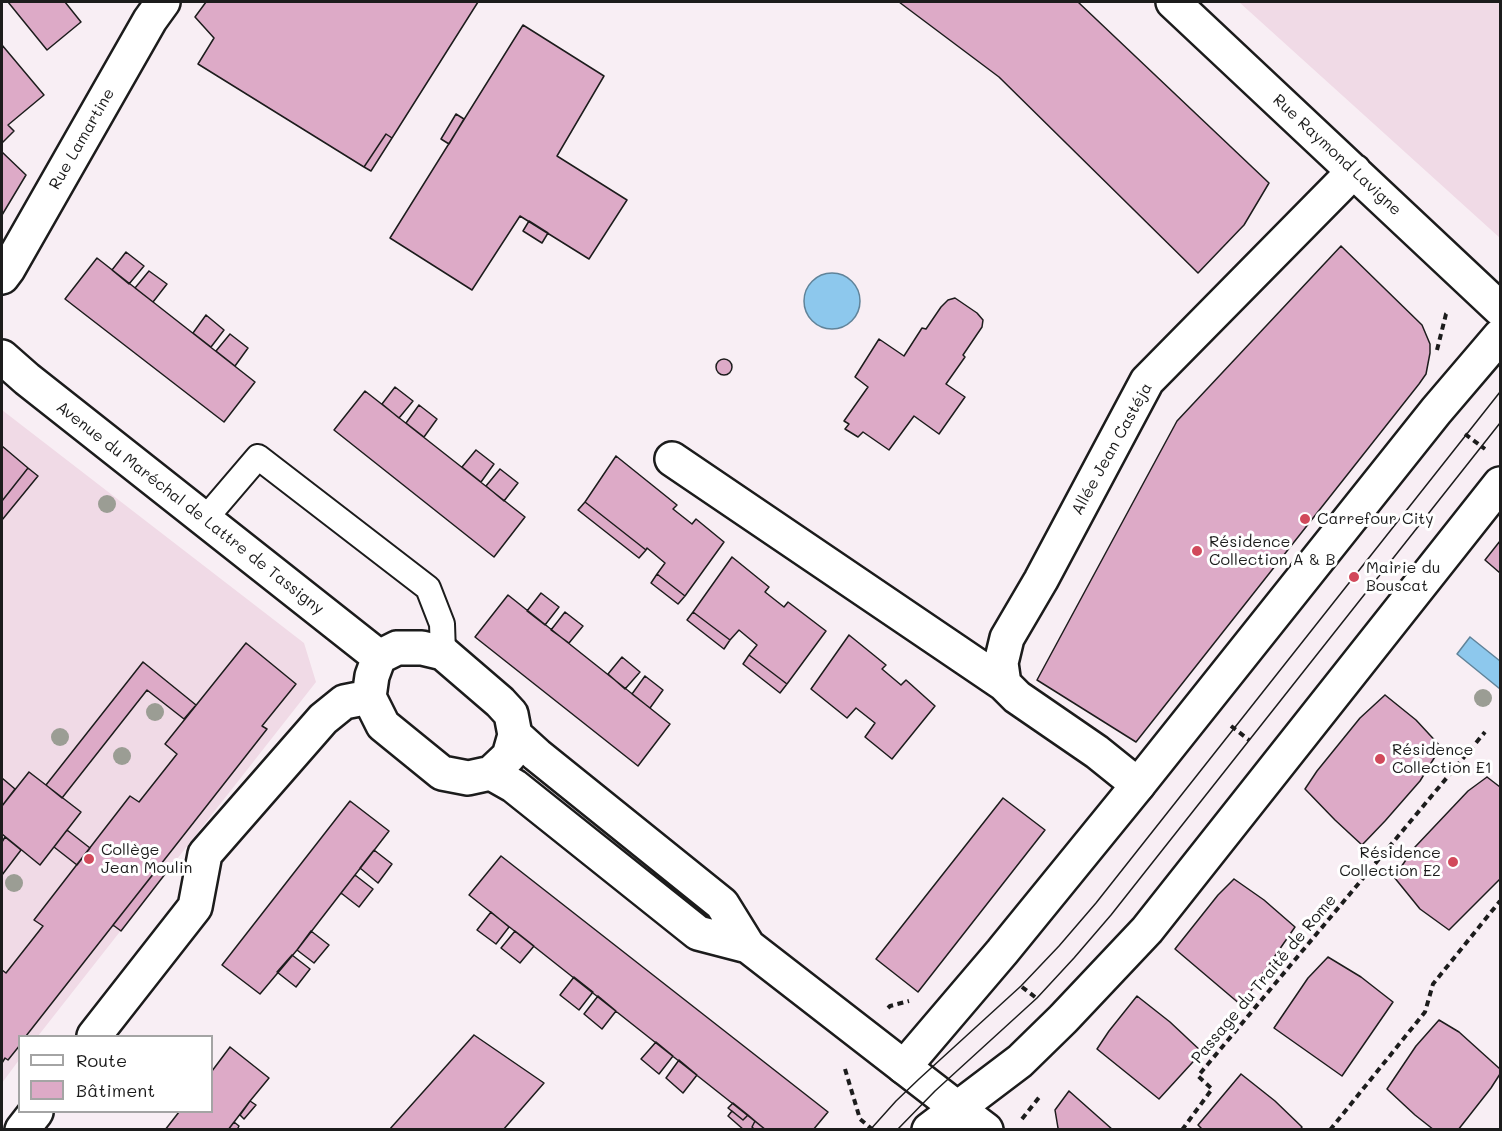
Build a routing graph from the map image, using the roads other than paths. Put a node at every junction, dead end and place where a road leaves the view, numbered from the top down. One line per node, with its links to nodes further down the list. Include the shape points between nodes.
1 (163, 2): 4 (street, Rue Lamartine)
2 (1173, 2): 3 (street, Rue Raymond Lavigne)
3 (1354, 171): 5 (street, Rue Raymond Lavigne); 13 (street, Allée Jean Castéja, via 1147,381 1007,638 1001,663)
4 (2, 277)
5 (1500, 309)
6 (1500, 336): 17 (street)
7 (2, 357): 10 (street, Avenue du Maréchal de Lattre de Tassigny)
8 (672, 459): 13 (street)
9 (1500, 484): 21 (street, via 1147,930 1020,1061)
10 (205, 519): 11 (lane, via 258,457 428,588 441,624); 12 (street, Avenue du Maréchal de Lattre de Tassigny)
11 (443, 653): 12 (street, via 398,648); 15 (street, via 511,714)
12 (379, 657): 14 (street)
13 (1004, 684): 17 (street)
14 (369, 697): 16 (street, via 383,724 442,773 468,778); 19 (street, via 344,702 323,719 205,854 195,907)
15 (515, 735): 16 (street, via 509,756); 18 (street, via 722,903)
16 (491, 773): 18 (street, via 514,786 698,933)
17 (1138, 785): 20 (street)
18 (748, 946): 20 (street)
19 (95, 1035)
20 (904, 1067): 21 (street)
21 (957, 1108): 24 (street); 25 (street)
22 (35, 1113): 23 (street)
23 (22, 1130)
24 (929, 1130)
25 (986, 1130)

